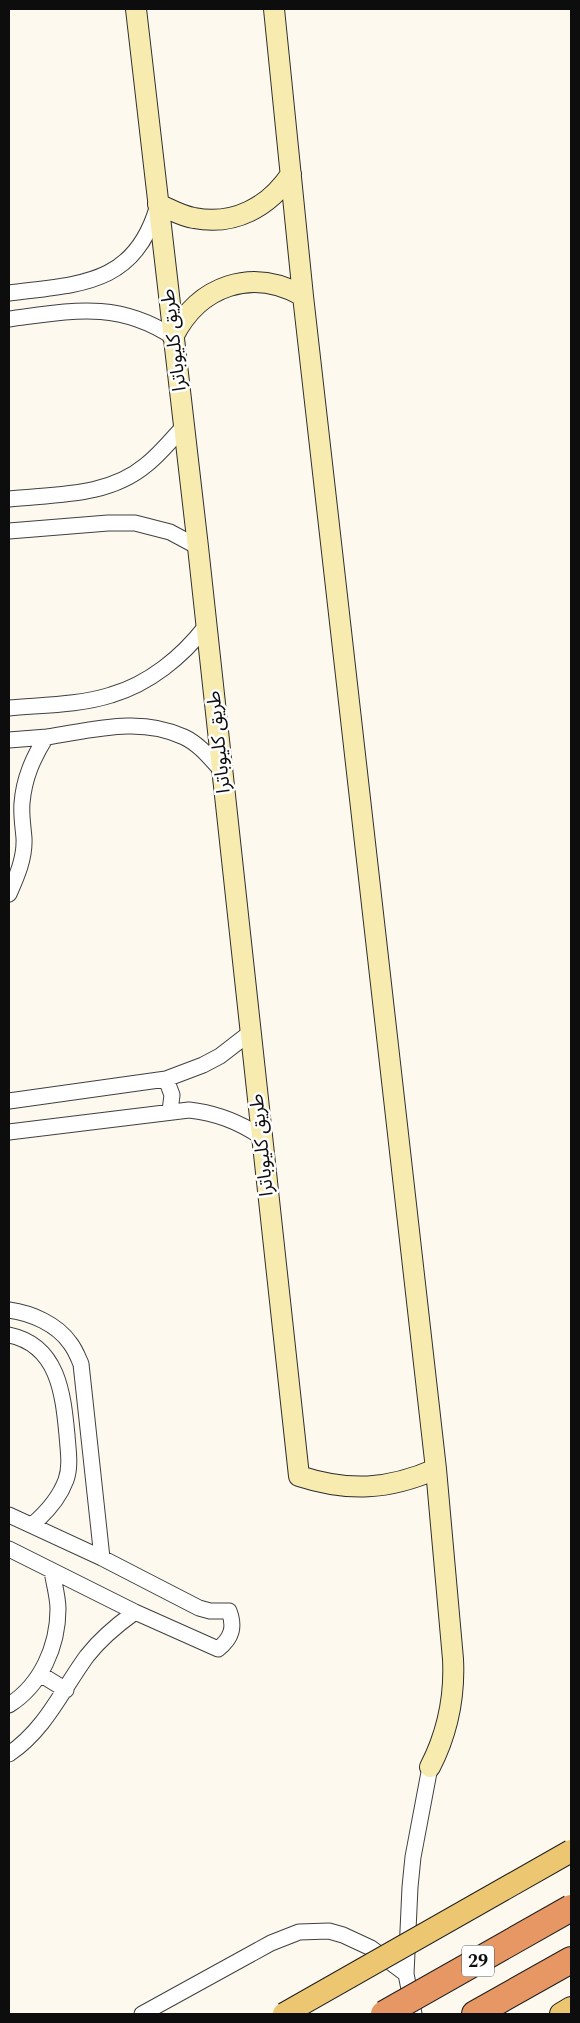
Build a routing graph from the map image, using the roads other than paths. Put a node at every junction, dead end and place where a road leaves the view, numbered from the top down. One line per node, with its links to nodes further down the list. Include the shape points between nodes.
1 (135, 9): 4 (main road, طريق كليوباترا)
2 (274, 9): 3 (main road)
3 (291, 174): 4 (main road, via 266,202 233,218 193,218); 6 (main road)
4 (158, 204): 5 (street, via 140,247 131,258 106,274 78,284); 8 (main road, طريق كليوباترا)
5 (9, 293)
6 (303, 296): 8 (main road, via 269,283 232,285 196,304); 27 (main road)
7 (9, 319): 8 (street, via 104,311 144,321)
8 (173, 337): 9 (main road, طريق كليوباترا)
9 (184, 426): 10 (street, via 146,466 112,485 96,490); 12 (main road, طريق كليوباترا)
10 (9, 500)
11 (9, 531): 12 (street, via 135,523 170,532)
12 (198, 547): 13 (main road, طريق كليوباترا)
13 (206, 626): 14 (street, via 195,641 173,660 133,688 94,699); 17 (main road, طريق كليوباترا)
14 (9, 708)
15 (46, 737): 16 (street); 17 (street, via 118,726 162,729 185,738 206,753); 18 (street, via 36,752 24,786 21,868)
16 (9, 740)
17 (221, 770): 19 (main road, طريق كليوباترا)
18 (9, 894)
19 (251, 1032): 20 (street, via 203,1066); 24 (main road, طريق كليوباترا)
20 (166, 1079): 21 (street); 22 (street, via 172,1095)
21 (9, 1101)
22 (170, 1111): 23 (street); 24 (street, via 189,1110 227,1117)
23 (9, 1132)
24 (260, 1136): 27 (main road, طريق كليوباترا, via 299,1476 333,1485 368,1487 403,1482)
25 (9, 1310): 31 (street, via 52,1325 70,1342 81,1364)
26 (9, 1335): 29 (street, via 37,1348 52,1365 64,1408 69,1452 66,1480 52,1504)
27 (436, 1469): 38 (main road, via 454,1678 450,1716)
28 (9, 1515): 29 (street)
29 (32, 1525): 31 (street)
30 (9, 1550): 32 (street)
31 (102, 1558): 33 (street, via 199,1608 229,1611 233,1621 232,1632 218,1649)
32 (52, 1571): 33 (street); 34 (street, via 58,1608 57,1625 54,1642)
33 (135, 1612): 35 (street, via 100,1640)
34 (40, 1674): 35 (street); 36 (street)
35 (66, 1690): 37 (street, via 32,1735)
36 (9, 1705)
37 (9, 1754)
38 (430, 1767): 42 (street, via 413,1857)
39 (571, 1851): 45 (main road, bridge)
40 (571, 1908): 46 (highway, 29, bridge)
41 (571, 1960): 48 (highway, 29)
42 (406, 1974): 44 (street, via 371,1948 343,1935 329,1931 298,1932 271,1943); 47 (street)
43 (571, 2008): 49 (main road)
44 (142, 2014)
45 (284, 2014)
46 (384, 2014)
47 (414, 2014)
48 (475, 2014)
49 (562, 2014)

